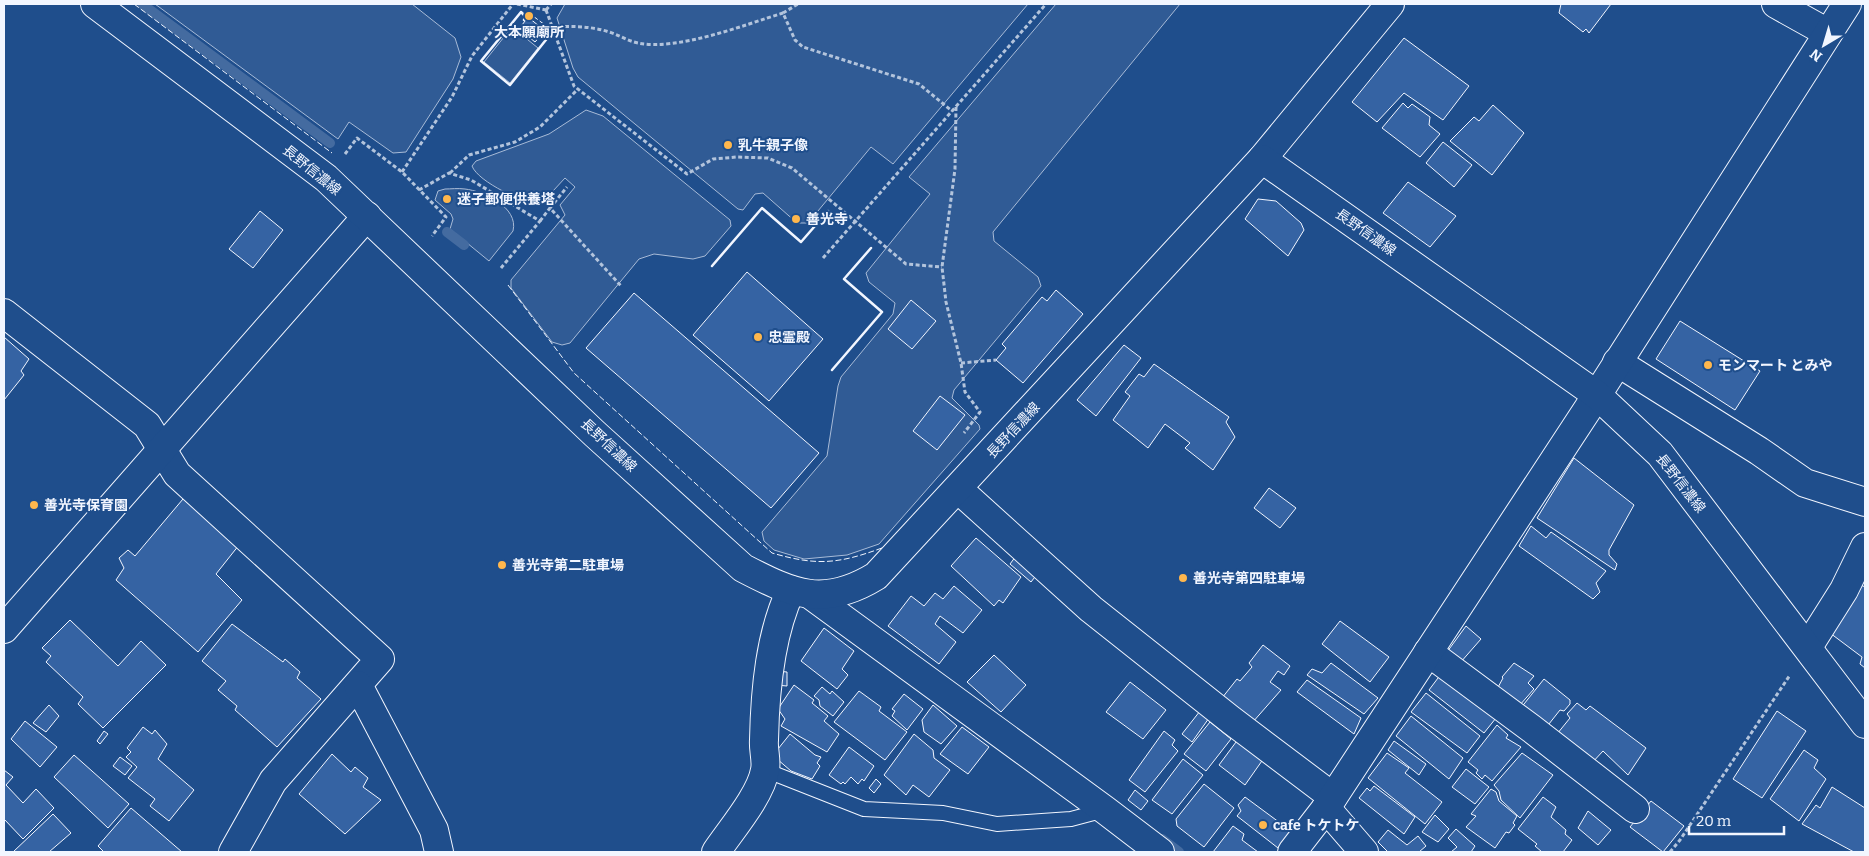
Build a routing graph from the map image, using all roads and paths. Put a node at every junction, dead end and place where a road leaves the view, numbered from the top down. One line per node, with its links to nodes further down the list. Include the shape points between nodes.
1 (96, 4): 22 (street, 長野信濃線, via 326,178)
2 (513, 4): 20 (path, via 472,56 452,97 402,172)
3 (517, 4): 10 (path)
4 (551, 4): 10 (path)
5 (798, 4): 11 (path)
6 (1046, 4): 15 (path)
7 (1390, 4): 17 (street)
8 (1776, 4): 13 (street)
9 (1847, 4): 13 (street)
10 (546, 10): 12 (path)
11 (784, 13): 12 (path, via 721,33 666,44 638,43 607,31 574,26); 16 (path, via 795,40 803,47 919,84)
12 (552, 28): 14 (path, via 574,86)
13 (1828, 33): 32 (street)
14 (578, 89): 18 (path, via 540,127 516,142 470,155); 23 (path, via 688,174 713,159 768,158 792,168)
15 (956, 107): 16 (path); 27 (path, via 955,169)
16 (952, 111): 23 (path)
17 (1262, 159): 34 (street, 長野信濃線); 37 (street, 長野信濃線)
18 (449, 173): 20 (path); 24 (path, via 472,180)
19 (567, 187): 21 (path)
20 (420, 190): 25 (path, via 446,217)
21 (550, 208): 24 (path); 29 (path)
22 (367, 216): 36 (street); 40 (street, 長野信濃線, via 595,434 743,568)
23 (856, 220): 26 (path); 27 (path, via 906,264)
24 (540, 221): 28 (path)
25 (431, 238)
26 (823, 258)
27 (942, 267): 33 (path, via 946,302)
28 (501, 268)
29 (621, 286)
30 (4, 313): 36 (street, via 147,425)
31 (996, 360): 33 (path)
32 (1617, 362): 34 (street); 38 (street, via 1805,483)
33 (961, 363): 35 (path, via 965,392 980,412)
34 (1596, 394): 42 (street, 長野信濃線, via 1660,454); 43 (street)
35 (959, 440)
36 (163, 451): 41 (street); 44 (street, via 177,474 380,659)
37 (958, 489): 40 (street, 長野信濃線, via 876,576 854,589); 47 (street, via 1091,609)
38 (1865, 502)
39 (1865, 546): 42 (street, via 1844,590)
40 (802, 593): 46 (street, via 780,619 767,692 763,741); 49 (street)
41 (4, 629)
42 (1808, 647): 45 (street, 長野信濃線); 56 (path)
43 (1428, 652): 47 (street); 48 (street)
44 (358, 685): 50 (street, via 273,781); 51 (street, via 434,830)
45 (1865, 724)
46 (765, 770): 49 (lane, via 864,808 943,813 997,824 1071,819); 52 (street, via 753,798)
47 (1329, 802): 54 (street); 55 (street)
48 (1635, 809)
49 (1105, 810): 53 (street)
50 (234, 852)
51 (440, 852)
52 (716, 852)
53 (1160, 852)
54 (1292, 852)
55 (1364, 852)
56 (1670, 852)

